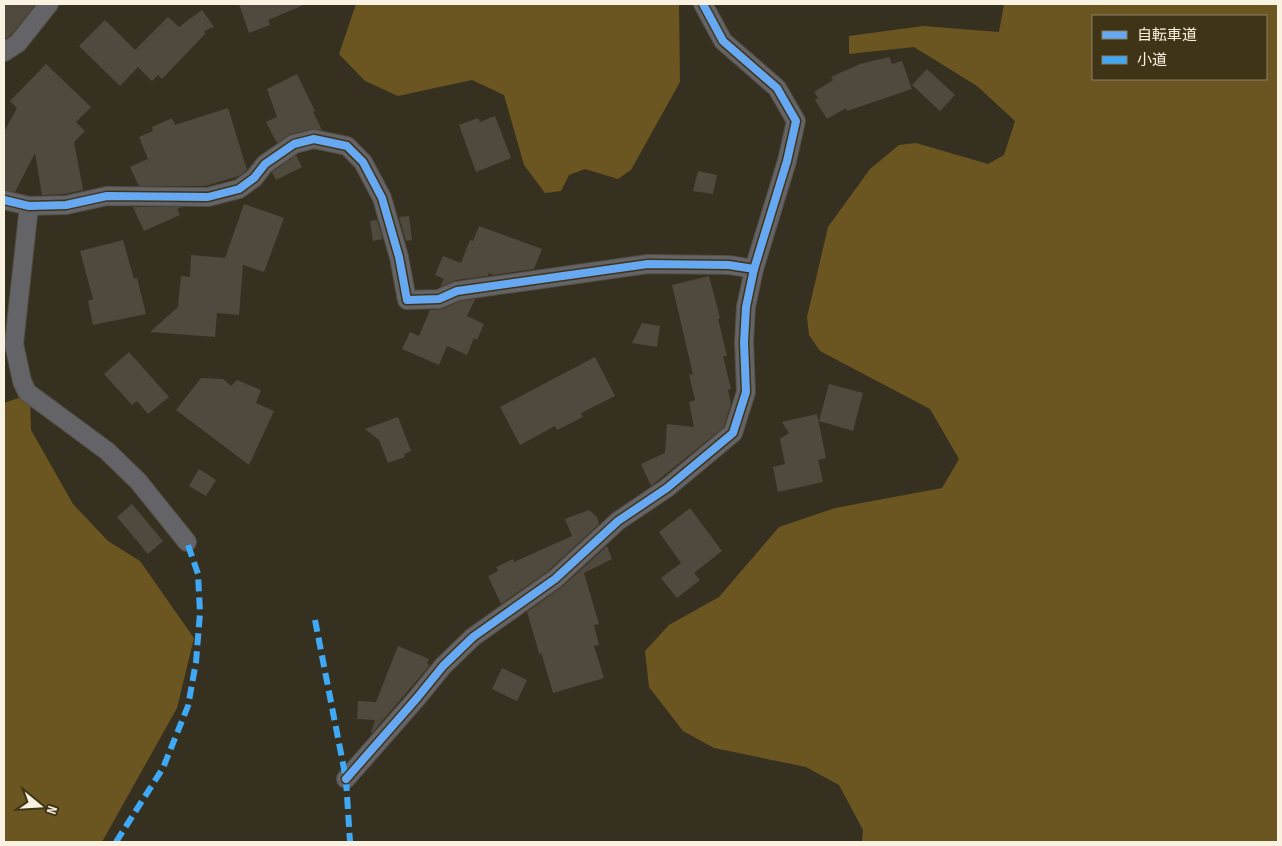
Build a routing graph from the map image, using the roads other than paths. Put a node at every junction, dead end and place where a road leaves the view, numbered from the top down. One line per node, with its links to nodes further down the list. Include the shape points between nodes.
1 (50, 4): 3 (street, via 18,43)
2 (703, 4): 6 (street, via 723,41 777,88 796,121)
3 (4, 52)
4 (4, 200): 5 (street)
5 (30, 206): 6 (street, via 66,205 107,196 208,197 239,189 294,144 314,139 347,146 362,162 382,198 407,300 439,299 458,291 648,264 728,265); 7 (street, via 14,344 27,392 107,451 138,481)
6 (754, 269): 8 (street, via 746,307 746,392 733,433 667,488 618,521 555,579 473,637 443,666)
7 (188, 542)
8 (346, 779)

